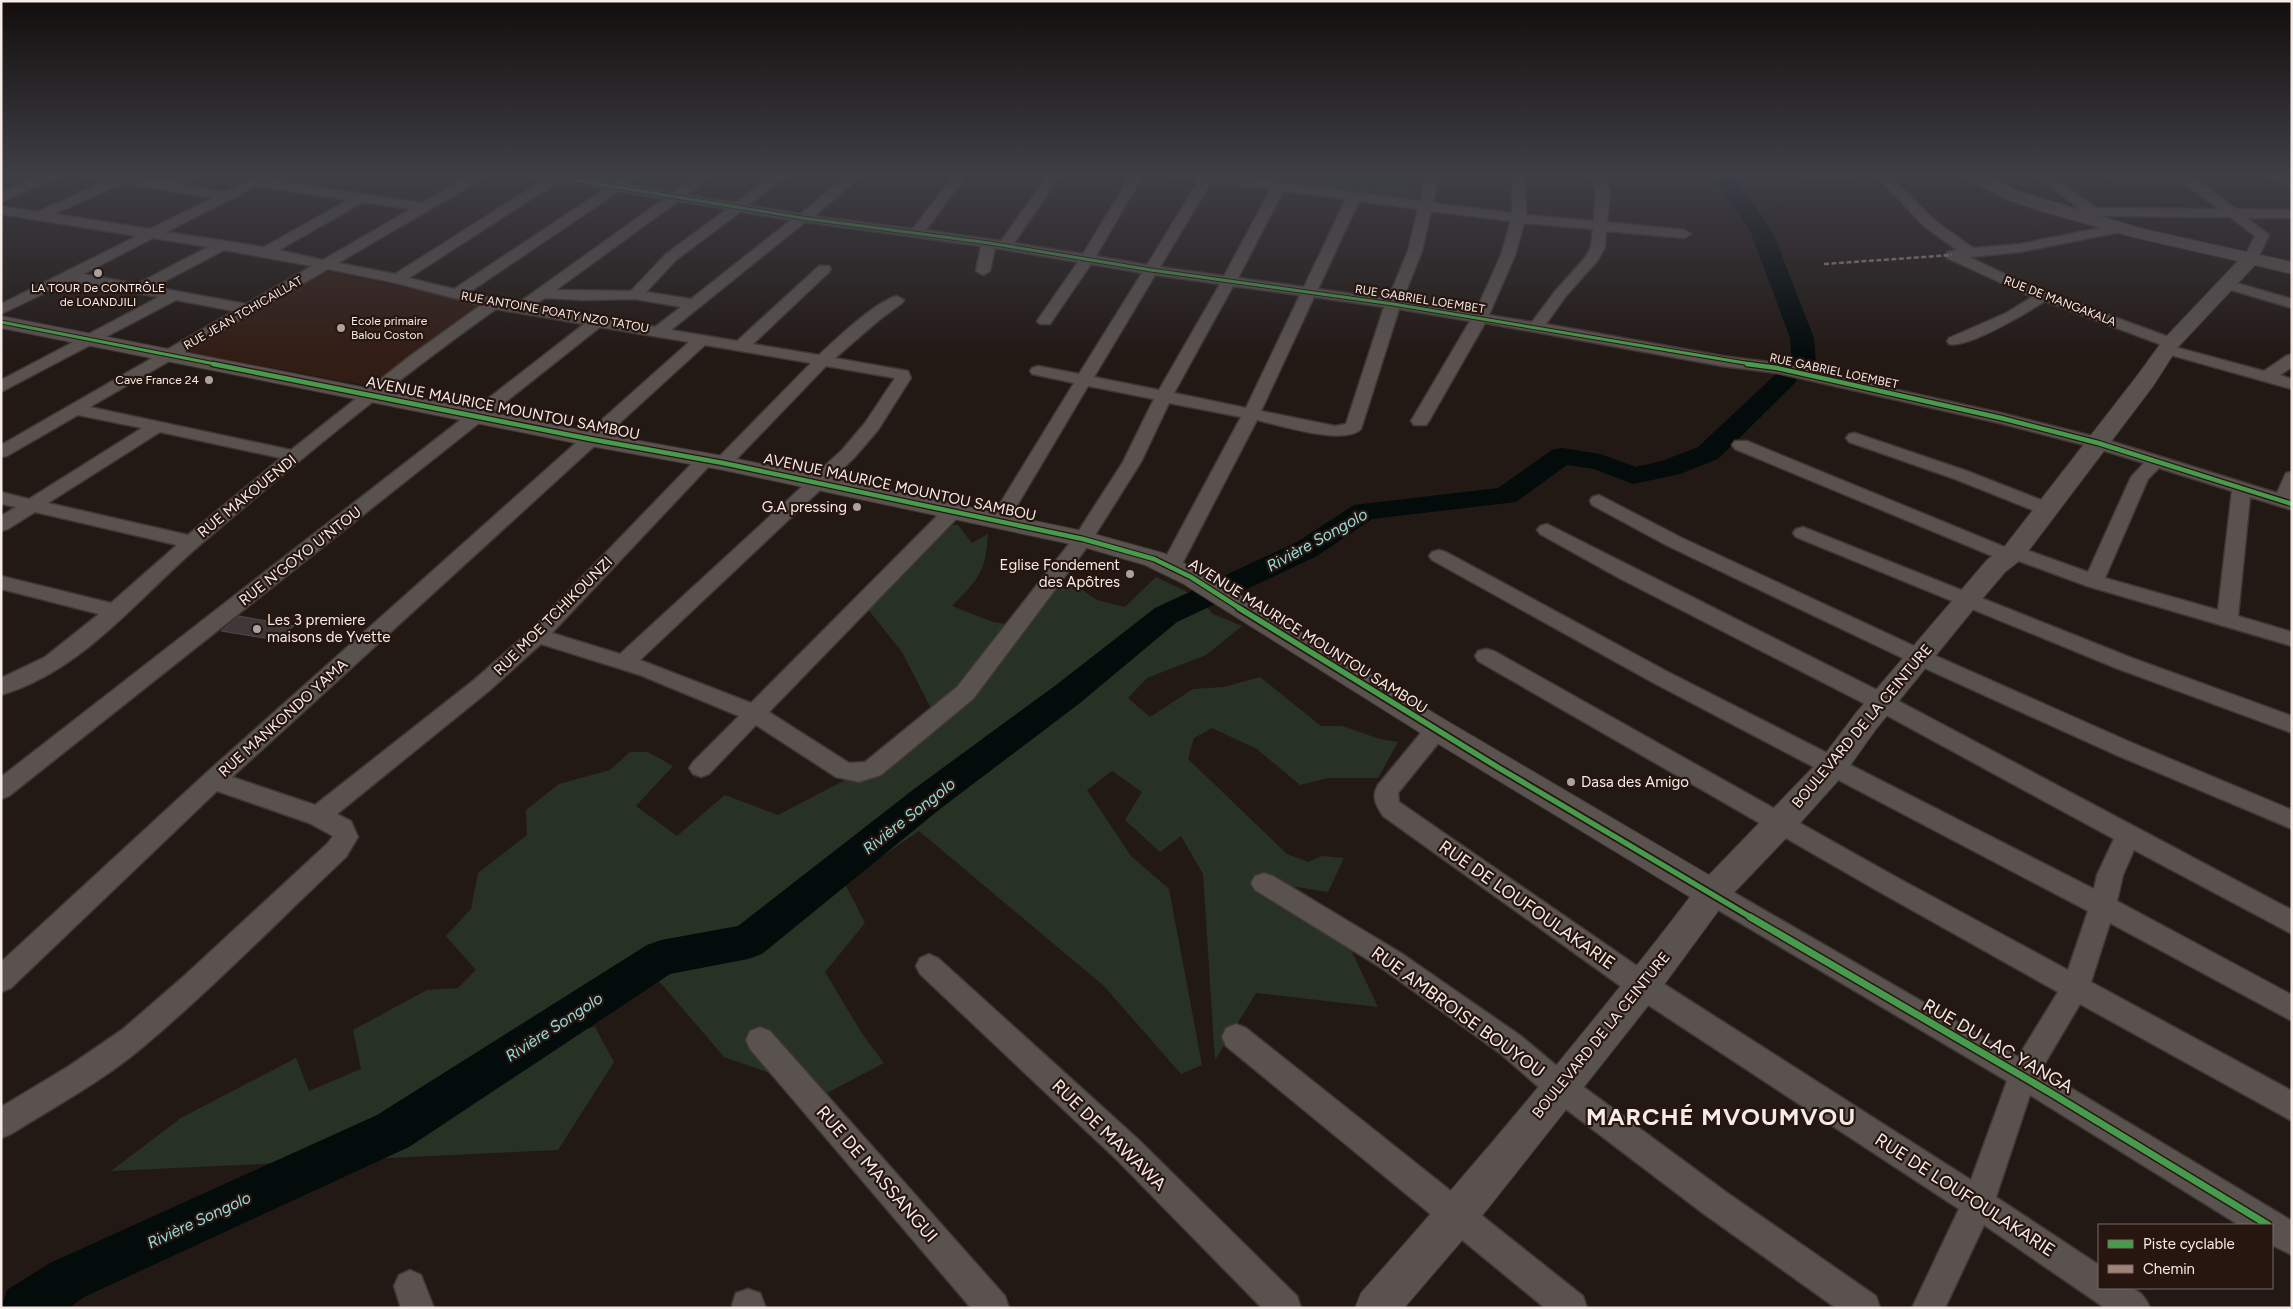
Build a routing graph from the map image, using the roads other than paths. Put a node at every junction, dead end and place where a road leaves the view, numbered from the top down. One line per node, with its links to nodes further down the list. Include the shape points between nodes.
1 (150, 234): 35 (street)
2 (158, 234): 24 (street, RUE ANTOINE POATY NZO TATOU)
3 (298, 234): 26 (street)
4 (380, 234): 30 (street, RUE JEAN TCHICAILLAT)
5 (468, 234): 36 (street)
6 (546, 234): 43 (street)
7 (624, 234): 40 (street)
8 (702, 234): 44 (street, via 662,264)
9 (782, 234): 48 (street)
10 (925, 234): 23 (street, RUE GABRIEL LOEMBET)
11 (1013, 234): 25 (street)
12 (1102, 234): 28 (street)
13 (1173, 234): 33 (street)
14 (1255, 234): 37 (street)
15 (1336, 234): 41 (street)
16 (1419, 234): 49 (street)
17 (1513, 234): 54 (street, via 1505,262)
18 (1600, 234): 58 (street, via 1591,260)
19 (1944, 234): 27 (street)
20 (2090, 234): 27 (street)
21 (2145, 234): 29 (street)
22 (2261, 234): 29 (street)
23 (989, 243): 25 (street, RUE GABRIEL LOEMBET); 34 (street)
24 (222, 245): 26 (street, RUE ANTOINE POATY NZO TATOU); 39 (street)
25 (1005, 245): 28 (street, RUE GABRIEL LOEMBET)
26 (266, 252): 30 (street, RUE ANTOINE POATY NZO TATOU)
27 (1972, 254): 45 (street, RUE DE MANGAKALA, via 1952,254)
28 (1087, 259): 33 (street, RUE GABRIEL LOEMBET); 56 (street)
29 (2250, 260): 31 (street); 38 (street, BOULEVARD DE LA CEINTURE)
30 (328, 265): 36 (street, RUE ANTOINE POATY NZO TATOU); 52 (street, RUE JEAN TCHICAILLAT)
31 (2292, 268)
32 (824, 269): 63 (street)
33 (1151, 270): 37 (street, RUE GABRIEL LOEMBET); 70 (street)
34 (983, 271)
35 (68, 276): 39 (street); 53 (street)
36 (397, 279): 43 (street, RUE ANTOINE POATY NZO TATOU)
37 (1228, 281): 41 (street, RUE GABRIEL LOEMBET); 74 (street)
38 (2226, 284): 50 (street); 64 (street, BOULEVARD DE LA CEINTURE)
39 (142, 288): 42 (street)
40 (542, 293): 44 (street); 51 (street)
41 (1307, 293): 49 (street, RUE GABRIEL LOEMBET); 76 (street)
42 (174, 295): 52 (street); 61 (street)
43 (455, 295): 47 (street, RUE ANTOINE POATY NZO TATOU)
44 (635, 295): 48 (street)
45 (2043, 296): 62 (street, via 2011,316); 64 (street, RUE DE MANGAKALA)
46 (897, 300): 67 (street, RUE MOE TCHIKOUNZI, via 877,313)
47 (493, 304): 51 (street, RUE ANTOINE POATY NZO TATOU); 73 (street, RUE MAKOUENDI)
48 (693, 304): 59 (street)
49 (1393, 304): 54 (street, RUE GABRIEL LOEMBET); 76 (street, via 1355,425 1351,429 1335,430)
50 (2292, 304)
51 (521, 308): 55 (street, RUE ANTOINE POATY NZO TATOU)
52 (249, 309): 65 (street, RUE JEAN TCHICAILLAT)
53 (1, 310)
54 (1479, 318): 58 (street, RUE GABRIEL LOEMBET); 78 (street)
55 (598, 321): 59 (street, RUE ANTOINE POATY NZO TATOU); 77 (street, RUE N'GOYO U'NTOU)
56 (1044, 321)
57 (1, 322): 61 (street, AVENUE MAURICE MOUNTOU SAMBOU)
58 (1536, 327): 82 (street, RUE GABRIEL LOEMBET, via 1800,372)
59 (660, 331): 60 (street, RUE ANTOINE POATY NZO TATOU)
60 (702, 338): 63 (street, RUE ANTOINE POATY NZO TATOU); 81 (street, RUE MANKONDO YAMA)
61 (89, 341): 65 (street, AVENUE MAURICE MOUNTOU SAMBOU); 72 (street)
62 (1955, 341)
63 (742, 345): 67 (street, RUE ANTOINE POATY NZO TATOU)
64 (2169, 346): 69 (street, RUE DE MANGAKALA); 82 (street, BOULEVARD DE LA CEINTURE)
65 (169, 356): 73 (street, AVENUE MAURICE MOUNTOU SAMBOU); 75 (street, RUE JEAN TCHICAILLAT)
66 (2292, 359): 69 (street)
67 (825, 360): 86 (street, RUE MOE TCHIKOUNZI); 89 (street, RUE ANTOINE POATY NZO TATOU, via 902,374 903,378 872,426 836,466)
68 (1038, 370): 70 (street)
69 (2267, 377): 71 (street, RUE DE MANGAKALA)
70 (1085, 380): 74 (street); 97 (street)
71 (2292, 384)
72 (1, 387)
73 (372, 395): 77 (street, AVENUE MAURICE MOUNTOU SAMBOU); 85 (street, RUE MAKOUENDI)
74 (1164, 396): 76 (street); 101 (street, via 1132,462)
75 (75, 409): 79 (street); 84 (street, RUE JEAN TCHICAILLAT)
76 (1252, 413): 105 (street)
77 (478, 416): 81 (street, AVENUE MAURICE MOUNTOU SAMBOU); 124 (street, RUE N'GOYO U'NTOU)
78 (1420, 421)
79 (156, 427): 85 (street); 94 (street)
80 (1855, 438): 95 (street)
81 (590, 439): 86 (street, AVENUE MAURICE MOUNTOU SAMBOU); 123 (street, RUE MANKONDO YAMA)
82 (2098, 443): 87 (street, RUE GABRIEL LOEMBET); 95 (street, BOULEVARD DE LA CEINTURE)
83 (1741, 445): 103 (street)
84 (1, 452)
85 (296, 456): 102 (street, RUE MAKOUENDI)
86 (714, 461): 89 (street, AVENUE MAURICE MOUNTOU SAMBOU); 111 (street, RUE MOE TCHIKOUNZI)
87 (2156, 461): 90 (street, RUE GABRIEL LOEMBET); 106 (street, via 2140,477)
88 (2292, 477): 93 (street)
89 (816, 482): 96 (street, AVENUE MAURICE MOUNTOU SAMBOU); 115 (street)
90 (2242, 488): 93 (street, RUE GABRIEL LOEMBET); 110 (street)
91 (1, 498): 94 (street)
92 (1599, 501): 114 (street, via 1675,542)
93 (2288, 502)
94 (32, 506): 98 (street); 102 (street)
95 (2048, 509): 103 (street, BOULEVARD DE LA CEINTURE)
96 (953, 511): 97 (street, AVENUE MAURICE MOUNTOU SAMBOU); 118 (street)
97 (999, 520): 101 (street, AVENUE MAURICE MOUNTOU SAMBOU)
98 (1, 525)
99 (1547, 530): 117 (street)
100 (1803, 533): 108 (street)
101 (1084, 538): 105 (street, AVENUE MAURICE MOUNTOU SAMBOU, via 1154,558); 118 (street, via 965,693 873,769 859,773 844,771)
102 (191, 542): 109 (street, RUE MAKOUENDI)
103 (2011, 554): 106 (street); 108 (street, BOULEVARD DE LA CEINTURE, via 1996,566)
104 (1439, 556): 121 (street, via 1660,677)
105 (1181, 572): 120 (street, AVENUE MAURICE MOUNTOU SAMBOU)
106 (2094, 581): 110 (street)
107 (1, 582): 109 (street)
108 (1967, 600): 114 (street, BOULEVARD DE LA CEINTURE); 119 (street)
109 (114, 612): 116 (street, RUE MAKOUENDI, via 58,659)
110 (2227, 620): 112 (street)
111 (537, 636): 115 (street); 125 (street, RUE MOE TCHIKOUNZI, via 482,685)
112 (2292, 639)
113 (1486, 656): 127 (street)
114 (1919, 657): 117 (street, BOULEVARD DE LA CEINTURE); 126 (street)
115 (623, 663): 118 (street)
116 (1, 687)
117 (1884, 703): 121 (street, BOULEVARD DE LA CEINTURE); 128 (street)
118 (754, 713): 122 (street)
119 (2292, 725)
120 (1437, 729): 130 (street, AVENUE MAURICE MOUNTOU SAMBOU); 135 (street, RUE DE LOUFOULAKARIE, via 1386,791 1386,801 1391,809)
121 (1832, 766): 127 (street, BOULEVARD DE LA CEINTURE); 131 (street)
122 (702, 768)
123 (213, 780): 125 (street); 134 (street, RUE MANKONDO YAMA)
124 (1, 790)
125 (318, 816): 143 (street, via 342,828 346,837 337,850 133,1038)
126 (2292, 820)
127 (1781, 823): 130 (street, BOULEVARD DE LA CEINTURE); 136 (street)
128 (2128, 835): 131 (street, via 2110,875); 132 (street)
129 (1264, 882): 141 (street, RUE AMBROISE BOUYOU, via 1392,961 1511,1045)
130 (1712, 893): 135 (street, BOULEVARD DE LA CEINTURE); 140 (street, RUE DU LAC YANGA)
131 (2103, 906): 136 (street); 137 (street)
132 (2292, 923)
133 (930, 966): 152 (street, RUE DE MAWAWA, via 1128,1150)
134 (1, 980)
135 (1643, 986): 141 (street, BOULEVARD DE LA CEINTURE); 144 (street, RUE DE LOUFOULAKARIE)
136 (2076, 987): 140 (street); 142 (street)
137 (2292, 1009)
138 (1236, 1037): 145 (street)
139 (760, 1040): 151 (street, RUE DE MASSANGUI)
140 (2023, 1075): 144 (street); 146 (street, RUE DU LAC YANGA)
141 (1560, 1087): 145 (street, BOULEVARD DE LA CEINTURE); 155 (street, RUE AMBROISE BOUYOU, via 1715,1203)
142 (2292, 1107)
143 (1, 1124)
144 (1978, 1203): 149 (street, RUE DE LOUFOULAKARIE); 156 (street)
145 (1456, 1217): 153 (street, BOULEVARD DE LA CEINTURE); 154 (street)
146 (2266, 1224)
147 (2273, 1228): 148 (street)
148 (2292, 1239)
149 (2098, 1283)
150 (2106, 1289): 157 (street)
151 (993, 1308)
152 (1285, 1308)
153 (1376, 1308)
154 (1570, 1308)
155 (1864, 1308)
156 (1928, 1308)
157 (2134, 1308)

